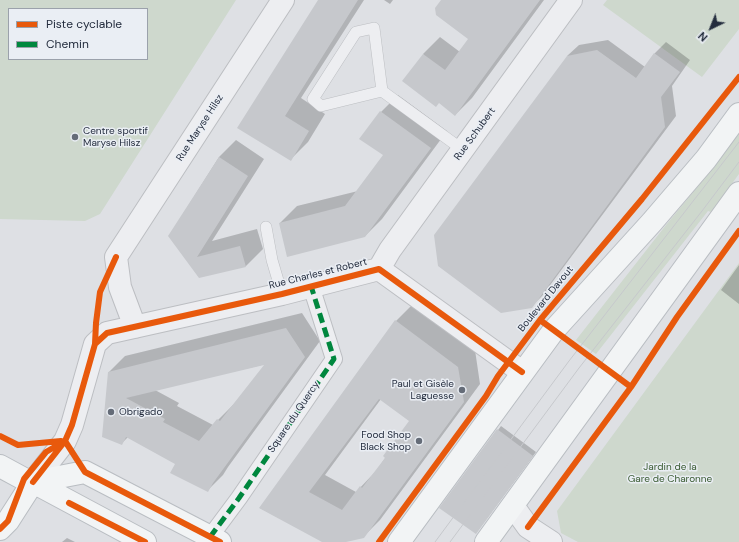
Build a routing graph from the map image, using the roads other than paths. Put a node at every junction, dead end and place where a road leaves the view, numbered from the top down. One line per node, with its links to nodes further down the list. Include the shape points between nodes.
1 (283, 0): 11 (street, Rue Maryse Hilsz, via 116,257 120,288)
2 (571, 0): 5 (street, Rue Schubert)
3 (382, 91): 3 (lane, via 321,106 313,99 356,32 374,28); 5 (lane)
4 (739, 114): 12 (main road, via 706,159 554,330)
5 (463, 150): 8 (street, Rue Schubert)
6 (739, 193): 15 (main road)
7 (266, 227): 10 (lane)
8 (379, 269): 9 (street, Rue Charles et Robert); 12 (street, Rue Charles et Robert)
9 (311, 286): 10 (street, Rue Charles et Robert); 17 (street, Square du Quercy, via 334,359 239,498)
10 (282, 294): 11 (street, Rue Charles et Robert)
11 (135, 327): 14 (street, Rue Charles et Robert, via 107,332 95,344 65,441)
12 (522, 372): 19 (main road)
13 (0, 466): 14 (main road)
14 (33, 482): 16 (main road); 17 (main road, via 86,472); 18 (main road)
15 (512, 506): 20 (main road); 21 (street, via 528,527)
16 (0, 529)
17 (215, 540)
18 (145, 542)
19 (399, 542)
20 (486, 542)
21 (551, 542)

